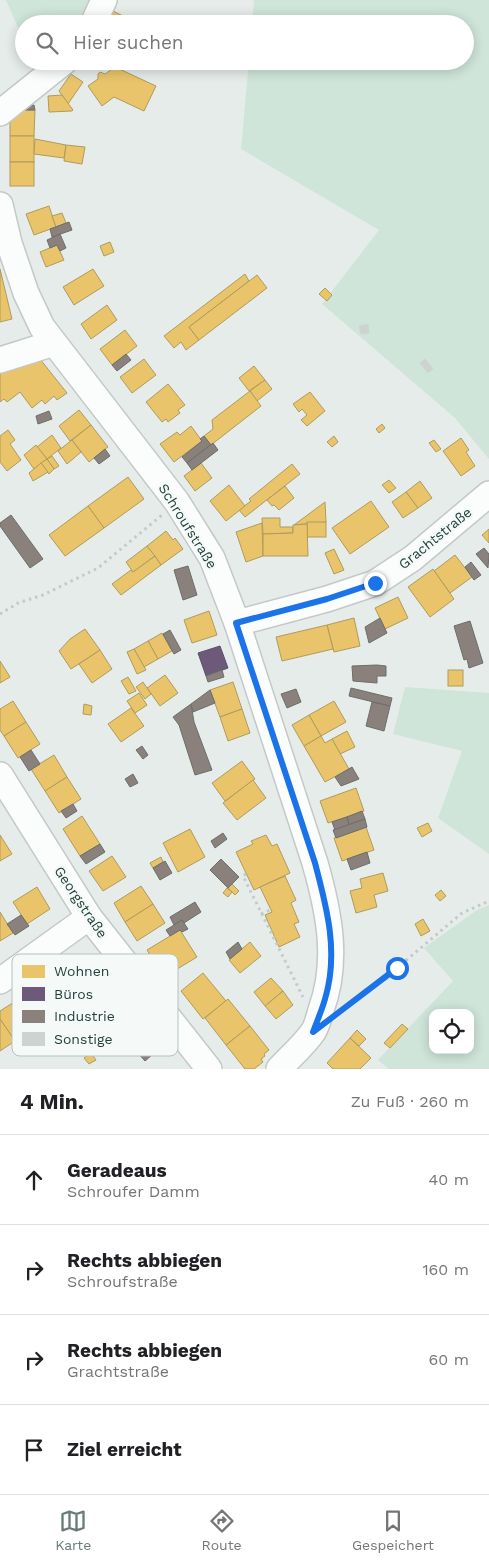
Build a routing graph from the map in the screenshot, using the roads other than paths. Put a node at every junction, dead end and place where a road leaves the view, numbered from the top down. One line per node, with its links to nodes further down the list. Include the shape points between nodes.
1 (104, 0): 2 (street)
2 (97, 15)
3 (54, 70): 4 (street)
4 (0, 112)
5 (0, 206): 6 (street, Schroufstraße, via 26,292 42,327)
6 (54, 343): 7 (street); 9 (street, Schroufstraße, via 177,502 212,558)
7 (0, 360)
8 (489, 494): 9 (street, Grachtstraße, via 413,558 375,583)
9 (236, 623): 18 (street, Schroufstraße, via 312,854 326,902 331,937 331,968 326,998 313,1032)
10 (0, 775): 11 (street, Georgstraße)
11 (89, 918): 12 (street); 13 (street, Georgstraße)
12 (38, 954)
13 (118, 954)
14 (12, 973): 15 (street)
15 (0, 981)
16 (178, 1030): 17 (street, Georgstraße)
17 (209, 1069)
18 (279, 1069)

